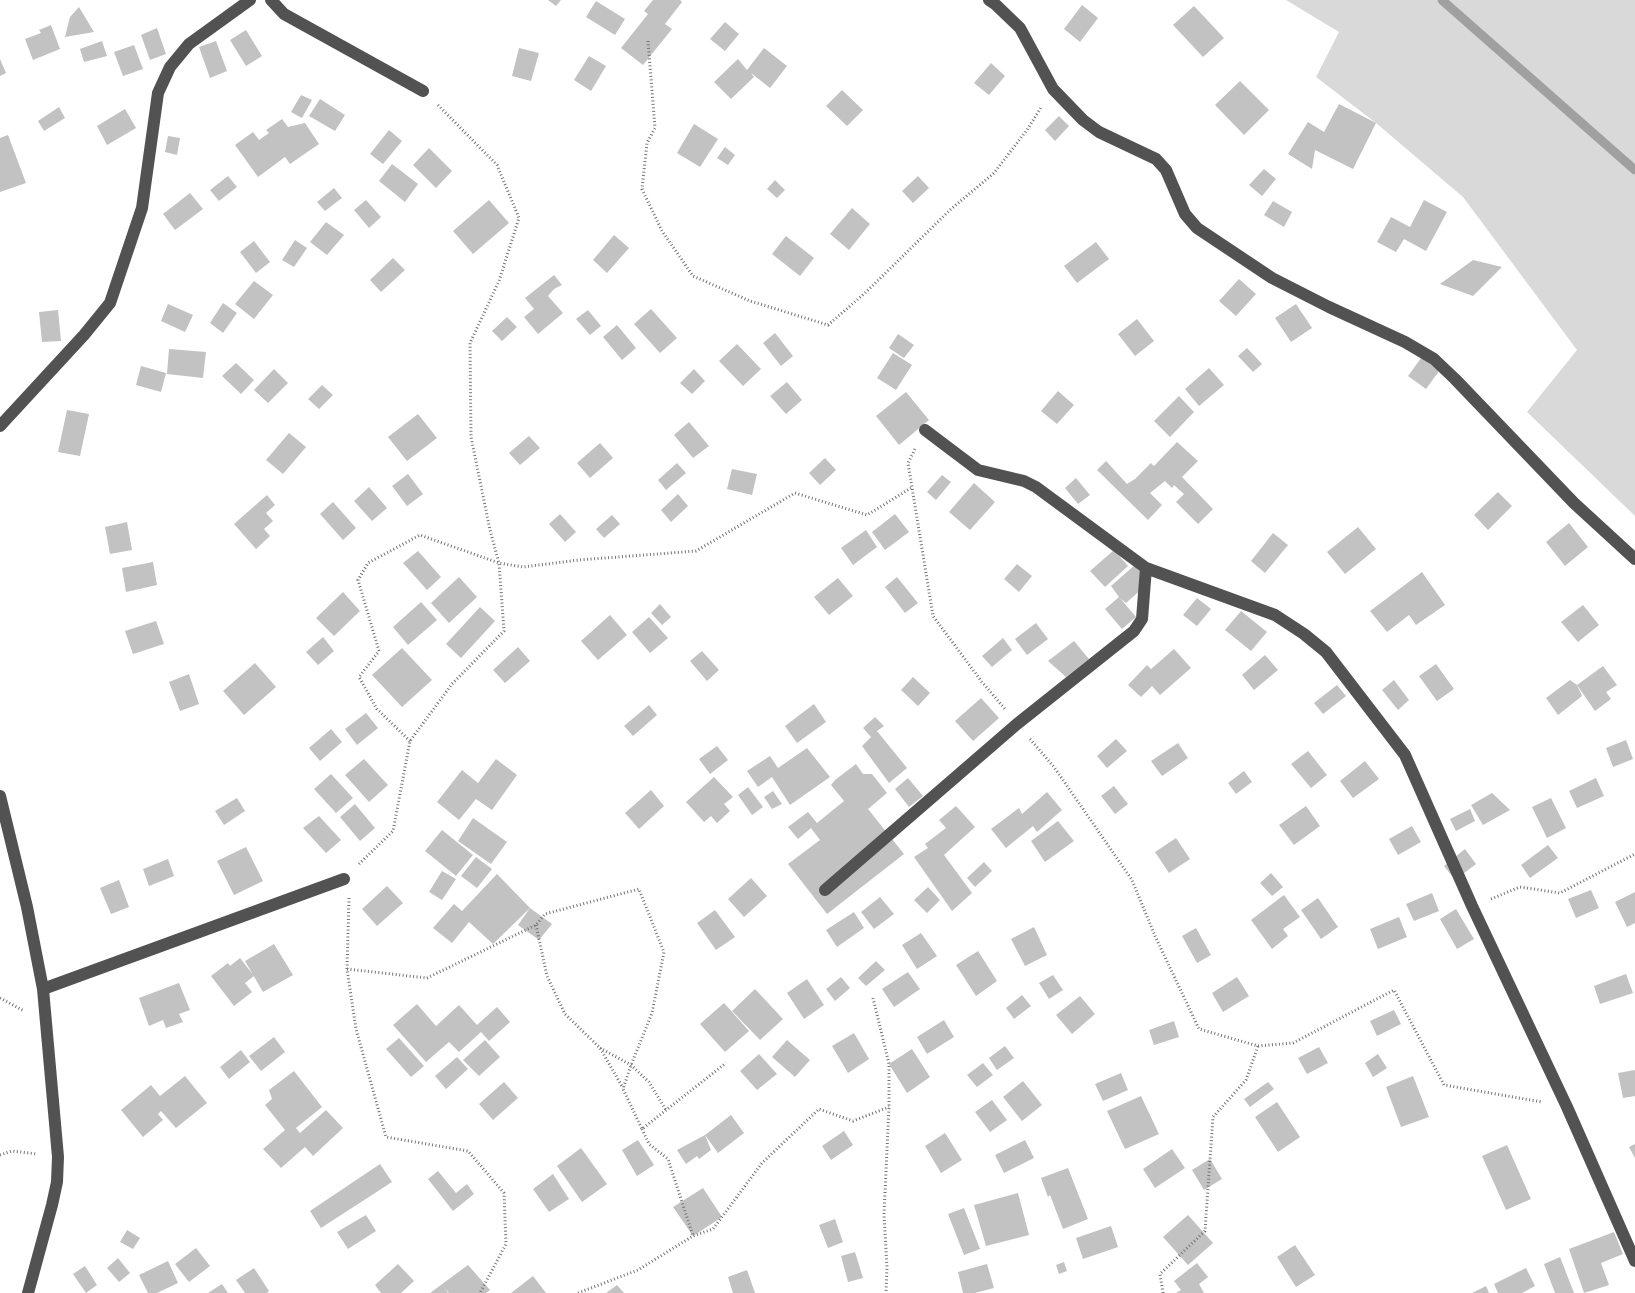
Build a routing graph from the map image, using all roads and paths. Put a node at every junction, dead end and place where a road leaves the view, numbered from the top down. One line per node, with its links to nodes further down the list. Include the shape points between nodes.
1 (250, 0): 7 (street, via 188,44 170,67 158,93 142,208 110,303)
2 (271, 0): 6 (street, via 284,14)
3 (989, 0): 5 (street, via 1020,28)
4 (648, 41): 5 (path, via 655,128 647,143 642,189 662,231 693,276 750,300 828,325 994,173)
5 (1053, 89): 10 (street, via 1099,132 1156,158 1166,170 1186,214 1197,228 1272,278 1434,359 1574,503)
6 (423, 91): 11 (path, via 497,165 519,218 499,281 470,344 471,437)
7 (0, 426)
8 (925, 430): 9 (path, via 908,463); 12 (street, via 978,470 1036,487)
9 (912, 488): 11 (path, via 867,515 796,494 696,551 523,567); 13 (path, via 933,616)
10 (1635, 559)
11 (499, 563): 14 (path, via 504,631 452,684); 14 (path, via 420,535 368,563 358,580 379,651 359,676 377,708)
12 (1146, 568): 13 (street, via 1142,619 1134,631); 19 (street, via 1275,615 1326,652 1405,755)
13 (1017, 724): 18 (street); 24 (path, via 1054,767 1132,880 1199,1029)
14 (410, 741): 17 (path, via 393,831)
15 (0, 796): 22 (street)
16 (1635, 854): 19 (path, via 1560,893 1520,887)
17 (344, 879): 21 (path, via 350,887); 22 (street)
18 (825, 890)
19 (1472, 906): 30 (street)
20 (536, 925): 21 (path, via 427,978); 25 (path, via 547,976 565,1014); 27 (path, via 545,914 639,889 664,952 652,1013)
21 (347, 970): 38 (path, via 356,1029 386,1138 468,1151 504,1193 506,1244)
22 (43, 989): 34 (street)
23 (873, 998): 29 (path, via 889,1064)
24 (1258, 1046): 30 (path, via 1293,1043 1394,990 1444,1085); 41 (path, via 1246,1080 1213,1117 1205,1232 1160,1274)
25 (600, 1048): 27 (path); 28 (path)
26 (726, 1063): 31 (path)
27 (631, 1065): 28 (path); 31 (path, via 650,1082)
28 (623, 1089): 32 (path)
29 (889, 1107): 35 (path, via 853,1121 819,1109 762,1162 714,1229); 40 (path, via 884,1214)
30 (1567, 1107): 36 (street)
31 (666, 1110): 32 (path)
32 (642, 1129): 35 (path, via 649,1144 668,1159)
33 (0, 1155): 34 (path, via 12,1151)
34 (58, 1157): 37 (street, via 52,1205)
35 (693, 1236): 39 (path, via 638,1270)
36 (1635, 1261)
37 (28, 1293)
38 (480, 1293)
39 (578, 1293)
40 (886, 1293)
41 (1163, 1293)

